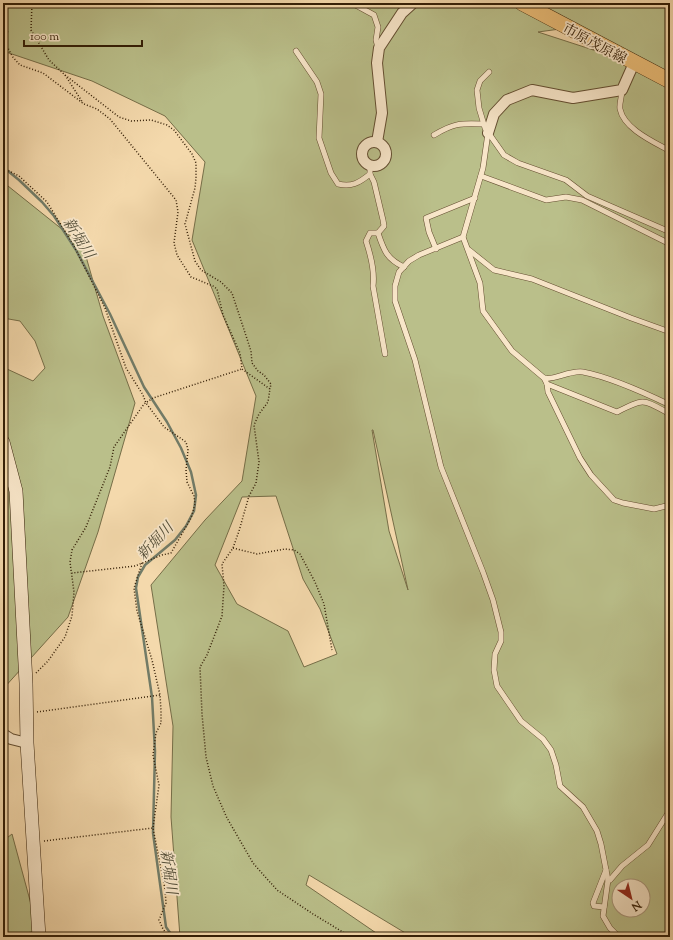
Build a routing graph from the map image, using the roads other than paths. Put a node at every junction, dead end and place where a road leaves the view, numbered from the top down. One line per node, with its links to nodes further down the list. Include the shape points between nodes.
1 (352, 3): 4 (lane, via 374,16 378,27)
2 (413, 3): 4 (street, via 402,13)
3 (522, 3): 6 (main road, 市原茂原線)
4 (378, 48): 12 (street, via 382,113)
5 (296, 51): 14 (lane, via 317,82 321,94 319,138 331,173 338,184 348,186 362,181)
6 (634, 63): 8 (main road, 市原茂原線); 9 (street)
7 (489, 72): 10 (lane, via 480,81 477,90 479,108)
8 (670, 81)
9 (622, 90): 10 (street, via 573,98 532,90 507,100 494,114); 13 (lane, via 620,110 626,121 637,133)
10 (486, 129): 11 (lane, via 461,123); 15 (lane); 17 (lane, via 504,155 518,163 566,180 587,196)
11 (434, 135)
12 (377, 142): 14 (street, via 384,148 385,157 379,165); 14 (street, via 368,143 362,150 363,160)
13 (670, 151)
14 (370, 170): 18 (lane, via 384,226)
15 (481, 176): 16 (lane); 20 (lane, via 546,200 566,197 582,200)
16 (474, 198): 19 (lane); 21 (lane, via 426,218 428,232)
17 (670, 232)
18 (378, 233): 23 (lane, via 388,255); 25 (lane, via 370,233 366,241 371,257 374,294)
19 (463, 237): 21 (lane); 22 (lane)
20 (670, 244)
21 (436, 249): 23 (lane, via 419,255)
22 (468, 250): 24 (lane, via 494,270 532,279); 26 (lane, via 480,283 483,311 512,351)
23 (404, 267): 35 (lane, via 395,286 395,301 415,360 441,468 483,572 500,626 501,641 495,654 494,670 497,686 521,721 543,739 551,750 560,786 583,807 597,831)
24 (670, 332)
25 (385, 354)
26 (544, 378): 27 (lane); 28 (lane, via 583,372 646,393)
27 (547, 384): 29 (lane, via 617,412 637,402 647,402); 31 (lane, via 548,392 580,458 591,475 614,500 654,509)
28 (670, 405)
29 (670, 414)
30 (3, 442): 33 (street, via 16,491)
31 (670, 505)
32 (3, 734): 33 (street)
33 (27, 743): 39 (street)
34 (670, 810): 36 (lane, via 648,845)
35 (606, 870): 36 (lane); 37 (lane, via 593,903 594,906)
36 (608, 880): 37 (lane)
37 (604, 907): 40 (lane, via 603,916)
38 (670, 934): 41 (lane)
39 (39, 937)
40 (619, 937)
41 (667, 937)

